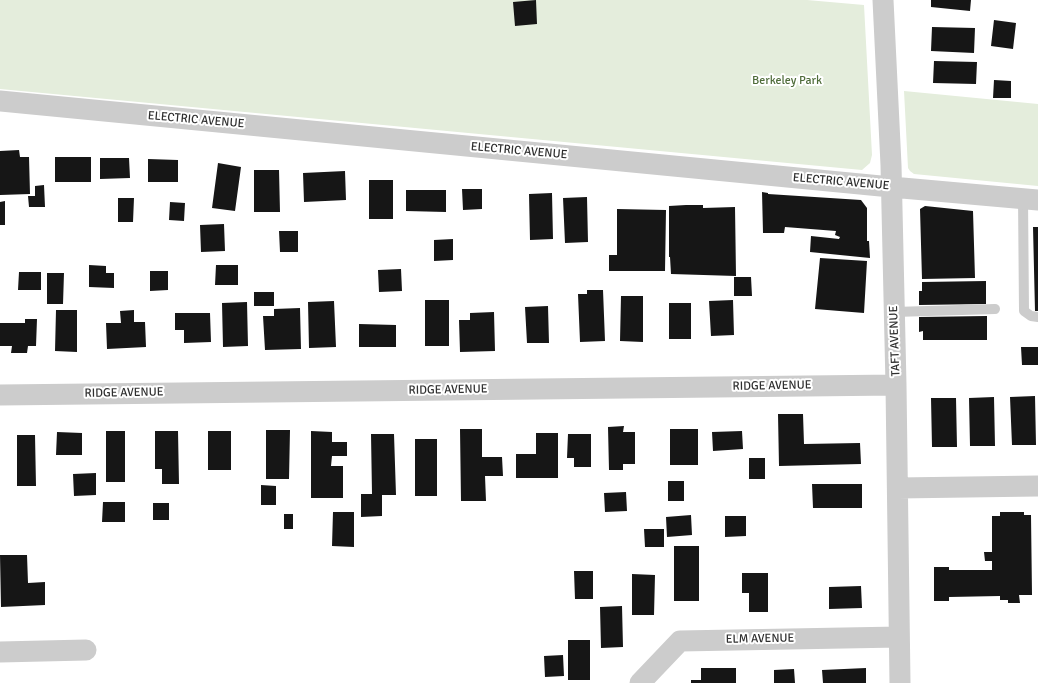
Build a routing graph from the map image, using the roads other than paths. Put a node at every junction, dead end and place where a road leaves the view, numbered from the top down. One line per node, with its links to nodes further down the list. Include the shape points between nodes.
1 (883, 0): 3 (street, TAFT AVENUE)
2 (0, 101): 3 (street, ELECTRIC AVENUE)
3 (890, 187): 4 (street, ELECTRIC AVENUE); 6 (street, TAFT AVENUE)
4 (1030, 199): 7 (lane, via 1024,311)
5 (995, 309): 6 (lane)
6 (894, 312): 8 (street, TAFT AVENUE)
7 (1038, 317)
8 (896, 385): 9 (street, RIDGE AVENUE); 11 (street, TAFT AVENUE)
9 (0, 395)
10 (1038, 486): 11 (street)
11 (898, 488): 12 (street, TAFT AVENUE)
12 (899, 637): 15 (street, ELM AVENUE, via 680,641); 16 (street, TAFT AVENUE)
13 (86, 650): 14 (street)
14 (0, 652)
15 (640, 683)
16 (900, 683)

